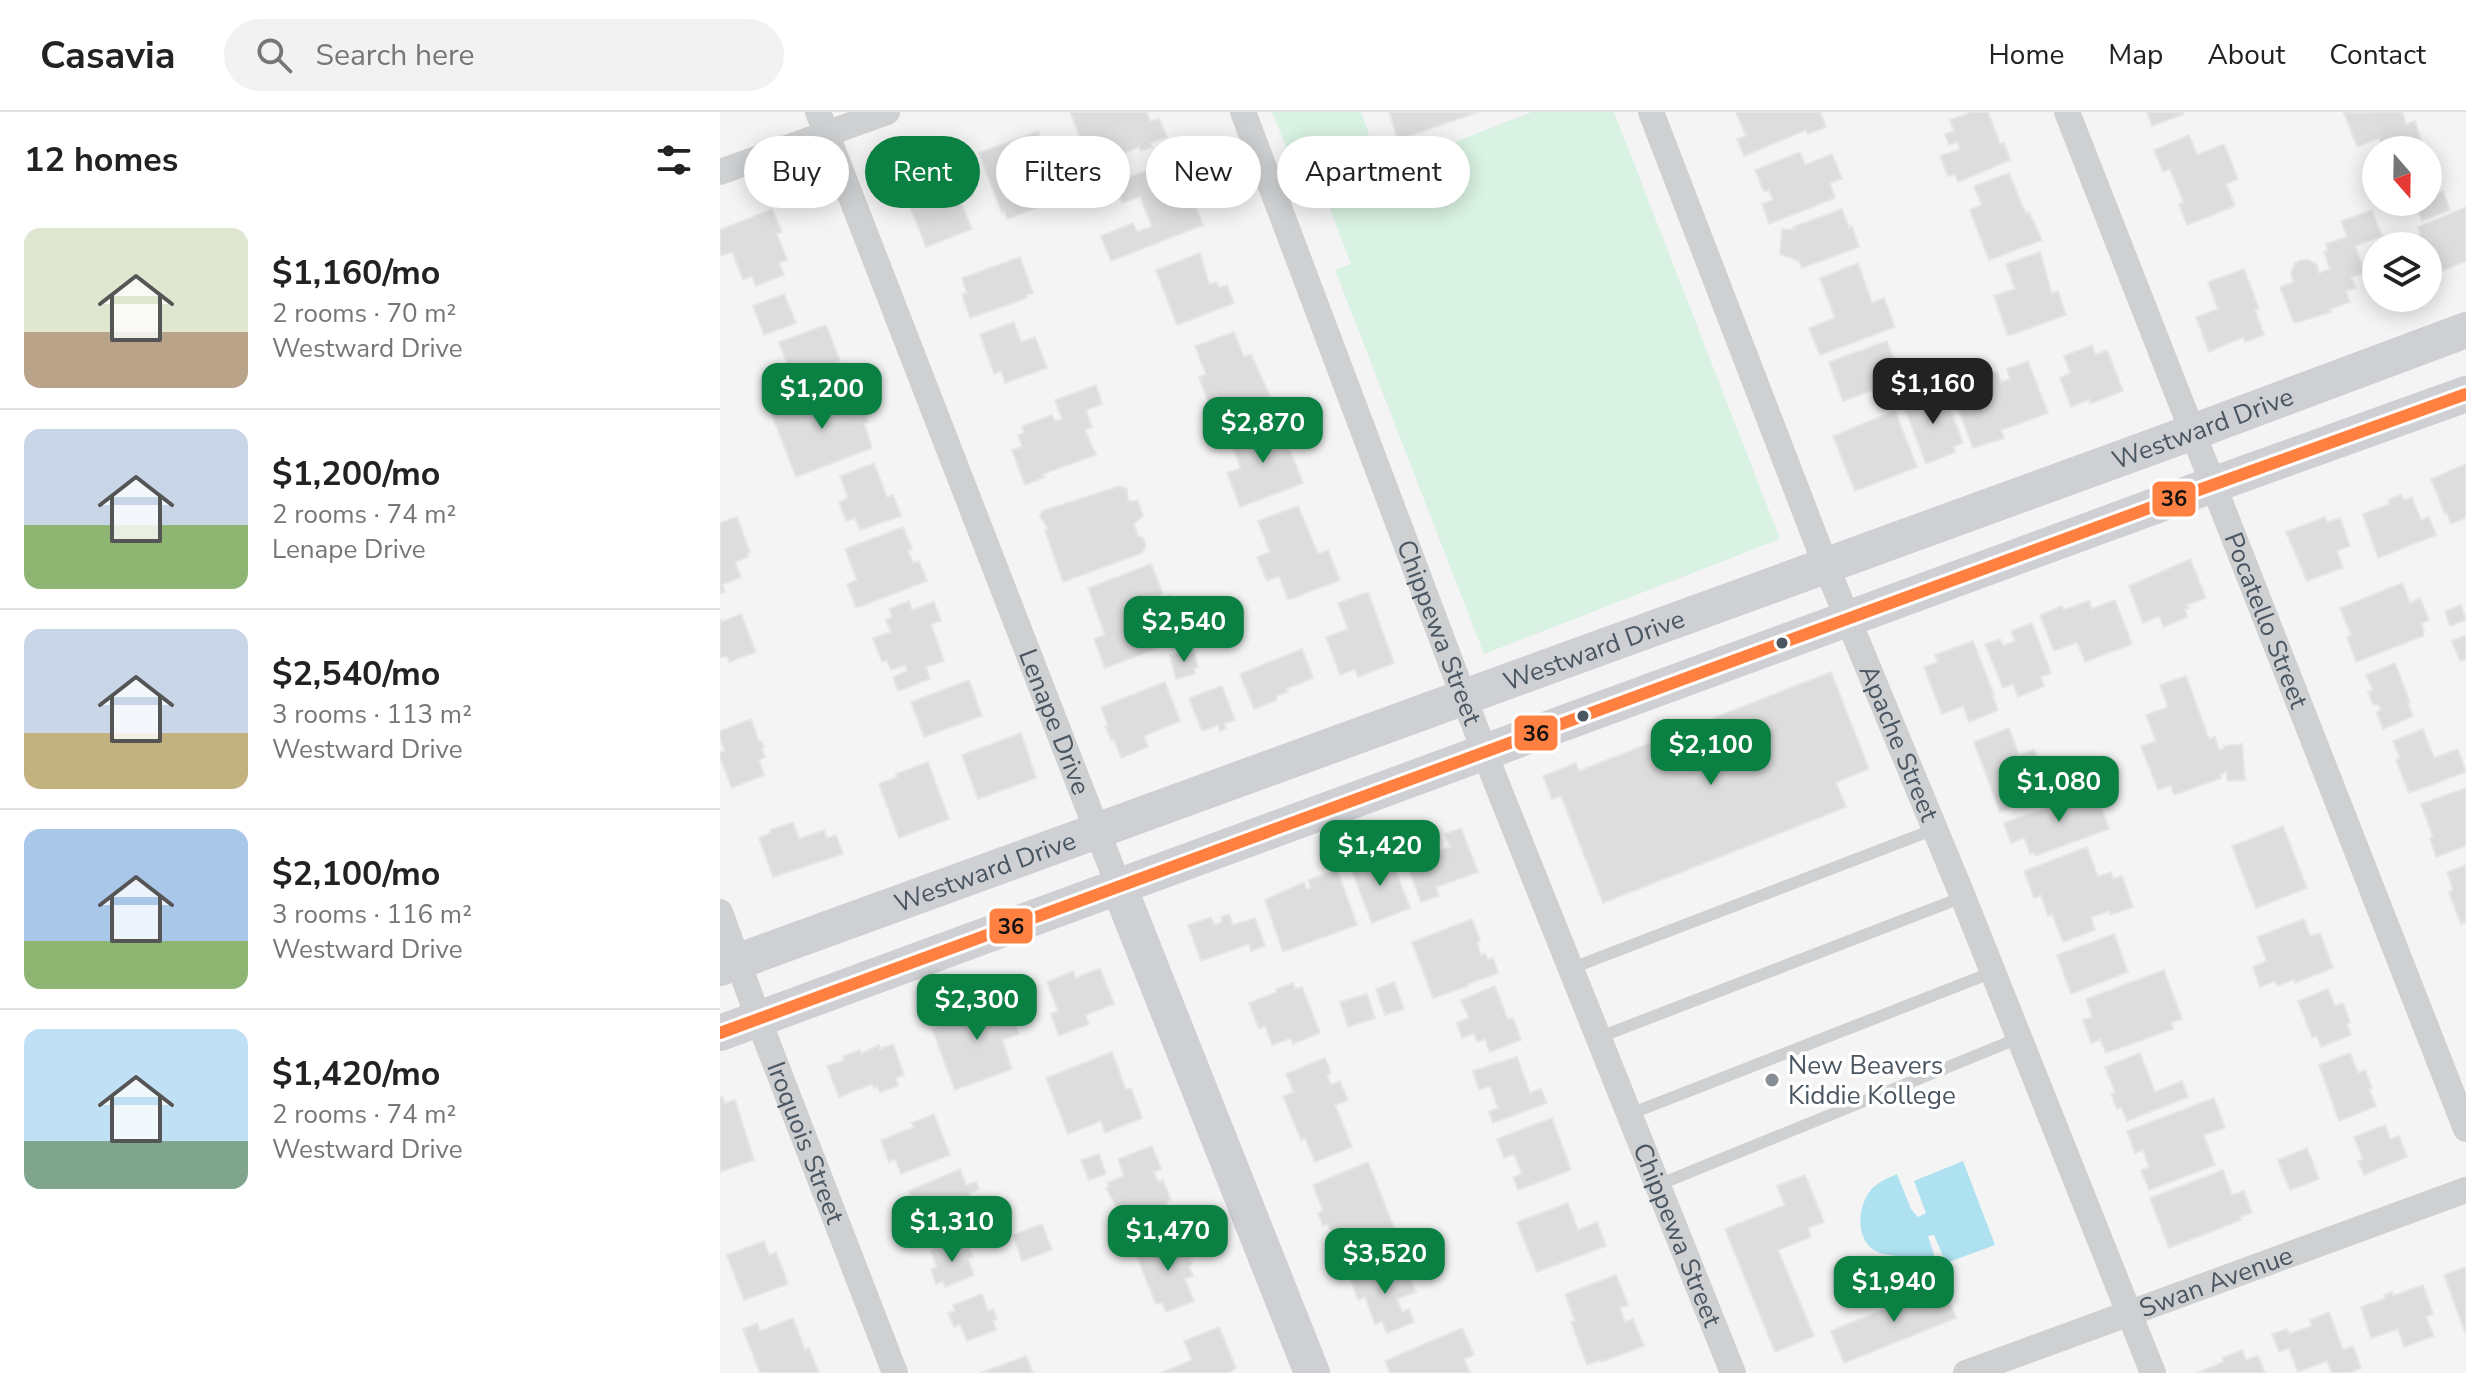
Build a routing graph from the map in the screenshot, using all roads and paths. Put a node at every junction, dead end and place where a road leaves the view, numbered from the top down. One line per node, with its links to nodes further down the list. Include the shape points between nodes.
1 (887, 112): 5 (street)
2 (1243, 112): 13 (street, Chippewa Street)
3 (1651, 112): 11 (street, Apache Street)
4 (2067, 112): 9 (street, Pocatello Street)
5 (822, 123): 6 (street); 16 (street, Lenape Drive)
6 (720, 172)
7 (2466, 330): 9 (street, Westward Drive)
8 (2466, 394): 10 (street)
9 (2193, 432): 10 (street, Pocatello Street); 11 (street, Westward Drive)
10 (2213, 485): 12 (street); 28 (street, Pocatello Street)
11 (1826, 566): 12 (street, Apache Street); 13 (street, Westward Drive)
12 (1847, 619): 14 (street); 15 (street, Apache Street)
13 (1463, 697): 14 (street, Chippewa Street); 16 (street, Westward Drive)
14 (1485, 754): 17 (street); 21 (street, Chippewa Street)
15 (1935, 829): 18 (street, Apache Street); 21 (lane)
16 (1097, 832): 17 (street, Lenape Drive); 20 (street, Westward Drive)
17 (1119, 887): 23 (street); 33 (street, Lenape Drive)
18 (1963, 897): 22 (street, Apache Street); 25 (lane)
19 (720, 912): 20 (street, Iroquois Street)
20 (730, 965): 23 (street, Iroquois Street)
21 (1572, 968): 25 (street, Chippewa Street)
22 (1993, 972): 26 (street, Apache Street); 27 (lane)
23 (758, 1019): 24 (street); 32 (street, Iroquois Street)
24 (720, 1033)
25 (1600, 1037): 27 (street, Chippewa Street)
26 (2019, 1038): 29 (lane); 31 (street, Apache Street)
27 (1630, 1114): 29 (street, Chippewa Street)
28 (2466, 1129)
29 (1658, 1185): 34 (street, Chippewa Street)
30 (2466, 1190): 31 (street, Swan Avenue)
31 (2131, 1314): 35 (street, Swan Avenue); 36 (street, Apache Street)
32 (895, 1373)
33 (1312, 1373)
34 (1733, 1373)
35 (1966, 1373)
36 (2153, 1373)

